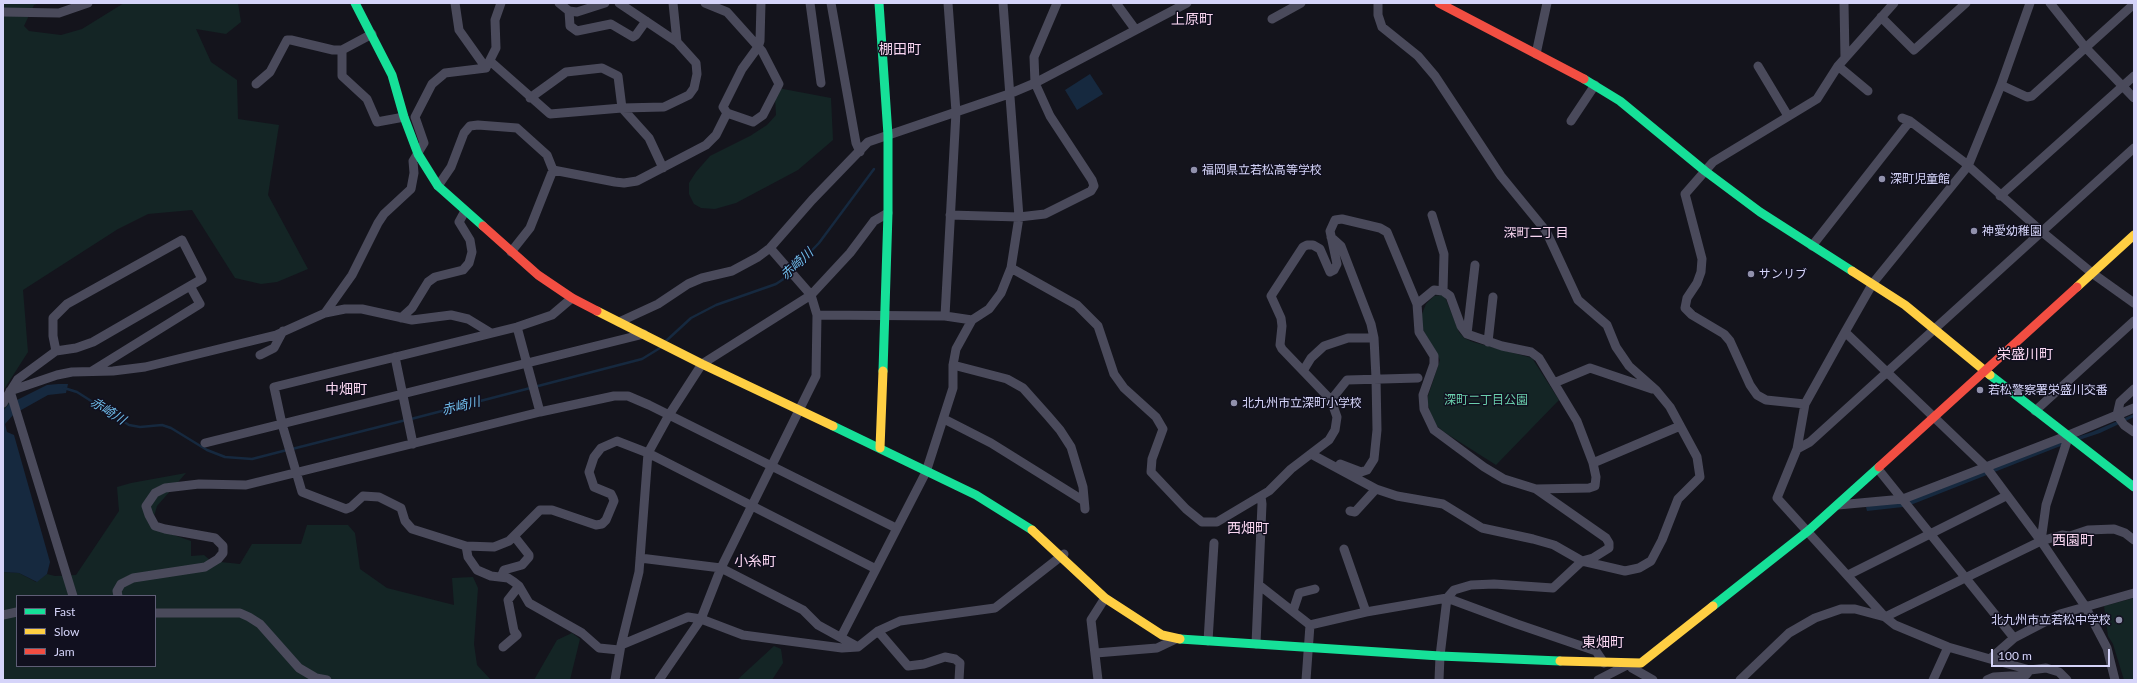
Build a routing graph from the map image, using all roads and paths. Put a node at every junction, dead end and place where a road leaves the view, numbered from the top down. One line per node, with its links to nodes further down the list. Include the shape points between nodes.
1 (88, 3): 34 (street, via 59,13)
2 (355, 3): 39 (street)
3 (455, 3): 46 (street, via 459,30)
4 (501, 3): 46 (street, via 495,20 496,48)
5 (559, 3): 33 (street)
6 (605, 3): 33 (street, via 577,12)
7 (619, 3): 37 (street)
8 (673, 3): 40 (street)
9 (705, 3): 30 (street)
10 (761, 3): 41 (street)
11 (810, 3): 50 (street)
12 (826, 3): 31 (street)
13 (879, 3): 66 (street)
14 (948, 3): 61 (street)
15 (1002, 3): 57 (street)
16 (1057, 3): 52 (street, via 1034,57)
17 (1116, 3): 38 (street)
18 (1187, 3): 38 (street)
19 (1301, 3): 36 (street)
20 (1378, 3): 129 (street, via 1382,27 1418,56 1435,76 1501,176 1546,231 1578,300 1607,325 1616,347 1629,366)
21 (1440, 3): 32 (street)
22 (1458, 3): 32 (street)
23 (1547, 3): 44 (street)
24 (1844, 3): 45 (street)
25 (1894, 3): 35 (street)
26 (1966, 3): 35 (street, via 1914,50)
27 (2030, 3): 53 (street)
28 (2050, 3): 42 (street)
29 (2134, 4): 42 (street)
30 (727, 7): 41 (street)
31 (832, 8): 68 (street, via 856,143)
32 (1449, 9): 44 (street)
33 (569, 11): 37 (street, via 570,26 577,31 611,24 632,37 636,36)
34 (3, 12)
35 (1881, 17): 45 (street)
36 (1272, 19)
37 (646, 21): 40 (street)
38 (1135, 29): 52 (street)
39 (372, 34): 43 (street); 64 (street, via 392,75)
40 (677, 42): 60 (street, via 696,62 697,74 694,88 689,95 664,107)
41 (758, 47): 62 (street, via 742,69 723,107); 62 (street, via 781,84 763,115 753,122)
42 (2085, 47): 53 (street, via 2032,96 2027,97); 55 (street)
43 (342, 50): 51 (street, via 287,40 270,72); 64 (street, via 342,76 367,99 377,122)
44 (1536, 54): 54 (street)
45 (1845, 58): 48 (street)
46 (488, 65): 58 (street); 69 (street, via 445,73 432,84 415,117 424,143)
47 (1758, 66): 63 (street)
48 (1838, 66): 56 (street); 63 (street, via 1816,99)
49 (2134, 76): 55 (street)
50 (821, 82)
51 (256, 84)
52 (1035, 84): 57 (street); 80 (street, via 1050,116 1094,186 1091,191 1045,214)
53 (2001, 84): 70 (street)
54 (1595, 85): 65 (street); 73 (street, via 1639,115)
55 (2123, 86): 59 (street); 75 (street)
56 (1868, 91)
57 (1010, 94): 61 (street); 80 (street)
58 (530, 98): 60 (street, via 550,114); 60 (street, via 566,72 602,68 618,76)
59 (2134, 98)
60 (622, 108): 71 (street, via 649,138)
61 (956, 112): 66 (street); 78 (street)
62 (727, 113): 71 (street, via 716,135 706,145)
63 (1788, 116): 73 (street, via 1713,162)
64 (404, 117): 69 (street)
65 (1571, 121)
66 (888, 135): 68 (street, via 868,142); 77 (street)
67 (2134, 148): 81 (street)
68 (860, 152): 85 (street, via 812,200)
69 (418, 154): 74 (street); 98 (street, via 413,161 411,189 384,214 352,275)
70 (1968, 166): 75 (street); 84 (street, via 1906,119); 90 (street)
71 (663, 168): 72 (street, via 637,181 624,183)
72 (553, 170): 74 (street, via 547,155 517,128 470,126 464,133 451,167); 86 (street, via 530,228)
73 (1704, 171): 84 (street); 134 (street, via 1685,194 1702,259 1701,272 1687,298 1685,308 1724,334 1730,341 1757,395 1766,400)
74 (438, 186): 76 (street)
75 (2000, 196): 81 (street)
76 (466, 211): 86 (street); 102 (street, via 458,222 470,240 472,252 469,263 463,270 435,277 428,282 412,308)
77 (888, 213): 93 (street, via 874,221 850,253); 99 (street)
78 (950, 215): 80 (street); 101 (street)
79 (1432, 215): 92 (street, via 1444,254)
80 (1019, 217): 88 (street)
81 (2041, 232): 89 (street); 107 (street)
82 (2134, 235): 89 (street)
83 (1331, 237): 97 (street, via 1335,220 1342,219 1387,232); 113 (street, via 1341,246); 123 (street, via 1337,264 1334,270 1330,272 1320,249 1307,245 1270,296 1281,318 1280,345)
84 (1812, 246): 90 (street)
85 (770, 248): 93 (street); 105 (street, via 746,265 688,284 658,304)
86 (511, 252): 95 (street, via 538,275)
87 (1475, 265): 112 (street)
88 (1011, 268): 103 (street, via 1001,293 989,309); 163 (street, via 1077,305 1098,326 1114,374 1124,388 1156,417 1163,429 1152,459 1151,472 1186,509 1202,522 1217,522)
89 (2092, 273): 96 (street); 121 (street)
90 (1874, 283): 107 (street, via 1905,305); 109 (street)
91 (190, 286): 115 (street, via 93,342); 115 (street, via 202,279 182,240 67,304 53,318); 122 (street, via 200,304)
92 (1443, 291): 97 (street, via 1434,290); 112 (street, via 1450,296 1461,326)
93 (811, 295): 100 (street); 119 (street)
94 (1493, 297): 114 (street)
95 (572, 298): 105 (street); 106 (street, via 552,315)
96 (2134, 303)
97 (1417, 304): 162 (street, via 1419,332 1434,356 1434,364 1423,395 1424,408 1434,430 1504,479)
98 (325, 313): 102 (street, via 362,309); 108 (street)
99 (883, 314): 100 (street); 101 (street); 149 (street)
100 (818, 315): 136 (street, via 816,376)
101 (945, 316): 103 (street)
102 (401, 318): 110 (street, via 412,320 451,315 468,319)
103 (972, 320): 120 (street, via 956,349)
104 (2134, 321): 137 (street)
105 (619, 322): 111 (street)
106 (517, 326): 110 (street); 118 (street)
107 (1933, 330): 121 (street); 124 (street)
108 (283, 331): 116 (street, via 274,348); 122 (street, via 145,367)
109 (1845, 332): 124 (street); 134 (street)
110 (491, 333): 117 (street)
111 (644, 334): 118 (street); 119 (street)
112 (1467, 334): 114 (street)
113 (1374, 338): 123 (street, via 1348,338 1324,346 1311,358); 125 (street)
114 (1488, 342): 127 (street, via 1531,352 1540,358)
115 (56, 351): 130 (street, via 18,379)
116 (260, 355)
117 (395, 357): 131 (street); 143 (street, via 274,387)
118 (527, 363): 131 (street); 138 (street)
119 (702, 364): 136 (street); 139 (street)
120 (953, 364): 142 (street, via 953,388); 142 (street, via 1007,379 1023,388 1060,430 1071,447 1083,487 1084,505 991,442)
121 (1984, 370): 137 (street); 141 (street)
122 (92, 371): 130 (street, via 56,374)
123 (1304, 372): 132 (street)
124 (1887, 372): 141 (street); 150 (street, via 1810,442)
125 (1376, 378): 126 (street); 132 (street, via 1347,380); 153 (street, via 1377,430 1374,459 1367,470 1361,472)
126 (1418, 378)
127 (1554, 383): 129 (street, via 1590,368); 154 (street, via 1577,421)
128 (2134, 389): 140 (street, via 2120,402)
129 (1656, 390): 144 (street, via 1670,407)
130 (10, 391): 133 (street); 190 (street)
131 (403, 394): 143 (street); 148 (street)
132 (1331, 400): 152 (street, via 1338,417 1335,430 1328,440)
133 (3, 403)
134 (1805, 404): 150 (street)
135 (2134, 408): 140 (street)
136 (798, 410): 149 (street); 155 (street)
137 (2035, 411): 146 (street)
138 (540, 412): 139 (street, via 614,396 628,396); 148 (street)
139 (669, 415): 151 (street); 155 (street)
140 (2117, 415): 145 (street, via 2124,425); 146 (street)
141 (1933, 418): 156 (street); 157 (street)
142 (944, 419): 158 (street)
143 (282, 424): 147 (street); 159 (street)
144 (1680, 426): 154 (street); 180 (street, via 1697,457 1700,477 1678,499 1651,560 1639,568 1624,570)
145 (2134, 432)
146 (2069, 435): 156 (street); 160 (street); 174 (street, via 2046,505)
147 (205, 443)
148 (413, 444): 159 (street)
149 (880, 448): 158 (street)
150 (1797, 449): 170 (street, via 1776,498)
151 (648, 453): 167 (street); 172 (street, via 617,441 601,448 594,456 589,472 591,482 594,488 611,494 614,501 602,524 546,509 540,510); 179 (street)
152 (1311, 454): 153 (street); 163 (street)
153 (1325, 461): 161 (street)
154 (1593, 463): 162 (street, via 1595,486)
155 (771, 466): 167 (street); 169 (street)
156 (1986, 467): 164 (street); 165 (street)
157 (1878, 469): 165 (street); 166 (street)
158 (926, 472): 169 (street); 178 (street, via 1007,512)
159 (295, 473): 176 (street, via 302,492 334,506 346,509 363,496 379,497 401,508 405,521 412,529); 191 (street, via 246,485 199,484 165,488 155,493 146,506 155,526 215,538 223,546 223,553 205,567 134,578 121,584)
160 (2134, 487)
161 (1376, 489): 168 (street, via 1355,512); 180 (street, via 1397,496 1443,504 1482,528 1554,545)
162 (1536, 489): 180 (street, via 1610,543 1609,548 1593,558)
163 (1261, 496): 186 (street)
164 (2006, 496): 171 (street); 174 (street)
165 (1903, 499): 166 (street); 171 (street)
166 (1838, 505): 170 (street)
167 (752, 506): 181 (street); 182 (street)
168 (1350, 511)
169 (896, 528): 182 (street)
170 (1808, 531): 183 (street); 218 (street, via 1641,663)
171 (1931, 534): 183 (street); 185 (street)
172 (514, 536): 176 (street, via 509,541 494,546); 184 (street, via 529,558 522,565 504,570)
173 (2134, 540): 174 (street, via 2126,533 2103,529)
174 (2041, 541): 185 (street); 194 (street)
175 (1214, 543): 207 (street)
176 (466, 546): 184 (street, via 468,557 477,570)
177 (1344, 549): 197 (street)
178 (1063, 555): 192 (street); 203 (street, via 995,608 900,621)
179 (640, 558): 181 (street); 213 (street, via 639,572)
180 (1582, 560): 193 (street, via 1552,588 1471,585 1454,590)
181 (721, 568): 201 (street); 204 (street, via 803,610 818,625)
182 (876, 569): 204 (street)
183 (1848, 575): 200 (street)
184 (501, 577): 187 (street, via 508,578)
185 (1966, 577): 200 (street); 205 (street)
186 (1259, 585): 195 (street); 208 (street)
187 (519, 586): 209 (street, via 508,600 517,635); 213 (street, via 529,603 582,633 599,648)
188 (1315, 589): 195 (street, via 1299,593)
189 (2134, 593): 194 (street)
190 (73, 595)
191 (118, 595)
192 (1105, 598): 206 (street, via 1162,635); 214 (street, via 1091,620)
193 (1447, 598): 197 (street); 215 (street); 217 (street, via 1596,651)
194 (2085, 606): 205 (street, via 2060,614); 234 (street, via 2107,648)
195 (1293, 611): 202 (street)
196 (16, 612): 199 (street)
197 (1366, 612): 202 (street)
198 (156, 613): 220 (street, via 240,613 249,616 260,624 299,668 316,678)
199 (3, 615)
200 (1885, 617): 212 (street, via 1895,625); 230 (street, via 1855,609 1841,609 1815,618 1789,633)
201 (701, 618): 210 (street, via 743,635 842,648); 213 (street, via 688,617); 222 (street)
202 (1310, 625): 211 (street)
203 (878, 631): 210 (street); 223 (street, via 908,666 945,657 955,659 960,663)
204 (841, 637): 210 (street)
205 (2014, 638): 216 (street)
206 (1176, 639): 207 (street); 214 (street, via 1157,648)
207 (1208, 642): 208 (street)
208 (1256, 644): 211 (street)
209 (503, 647)
210 (858, 647)
211 (1307, 647): 215 (street); 225 (street)
212 (1948, 647): 216 (street); 231 (street)
213 (620, 648): 221 (street)
214 (1096, 653): 224 (street)
215 (1440, 656): 217 (street); 226 (street)
216 (1990, 659): 219 (street)
217 (1604, 663): 218 (street)
218 (1631, 666): 227 (street); 228 (street); 229 (street)
219 (2030, 670): 232 (street, via 2026,675 1994,677); 233 (street, via 2046,668 2059,672)
220 (327, 680)
221 (615, 680)
222 (660, 680)
223 (959, 680)
224 (1098, 680)
225 (1306, 680)
226 (1439, 680)
227 (1598, 680)
228 (1610, 680)
229 (1653, 680)
230 (1740, 680)
231 (1933, 680)
232 (1987, 680)
233 (2066, 680)
234 (2115, 680)

